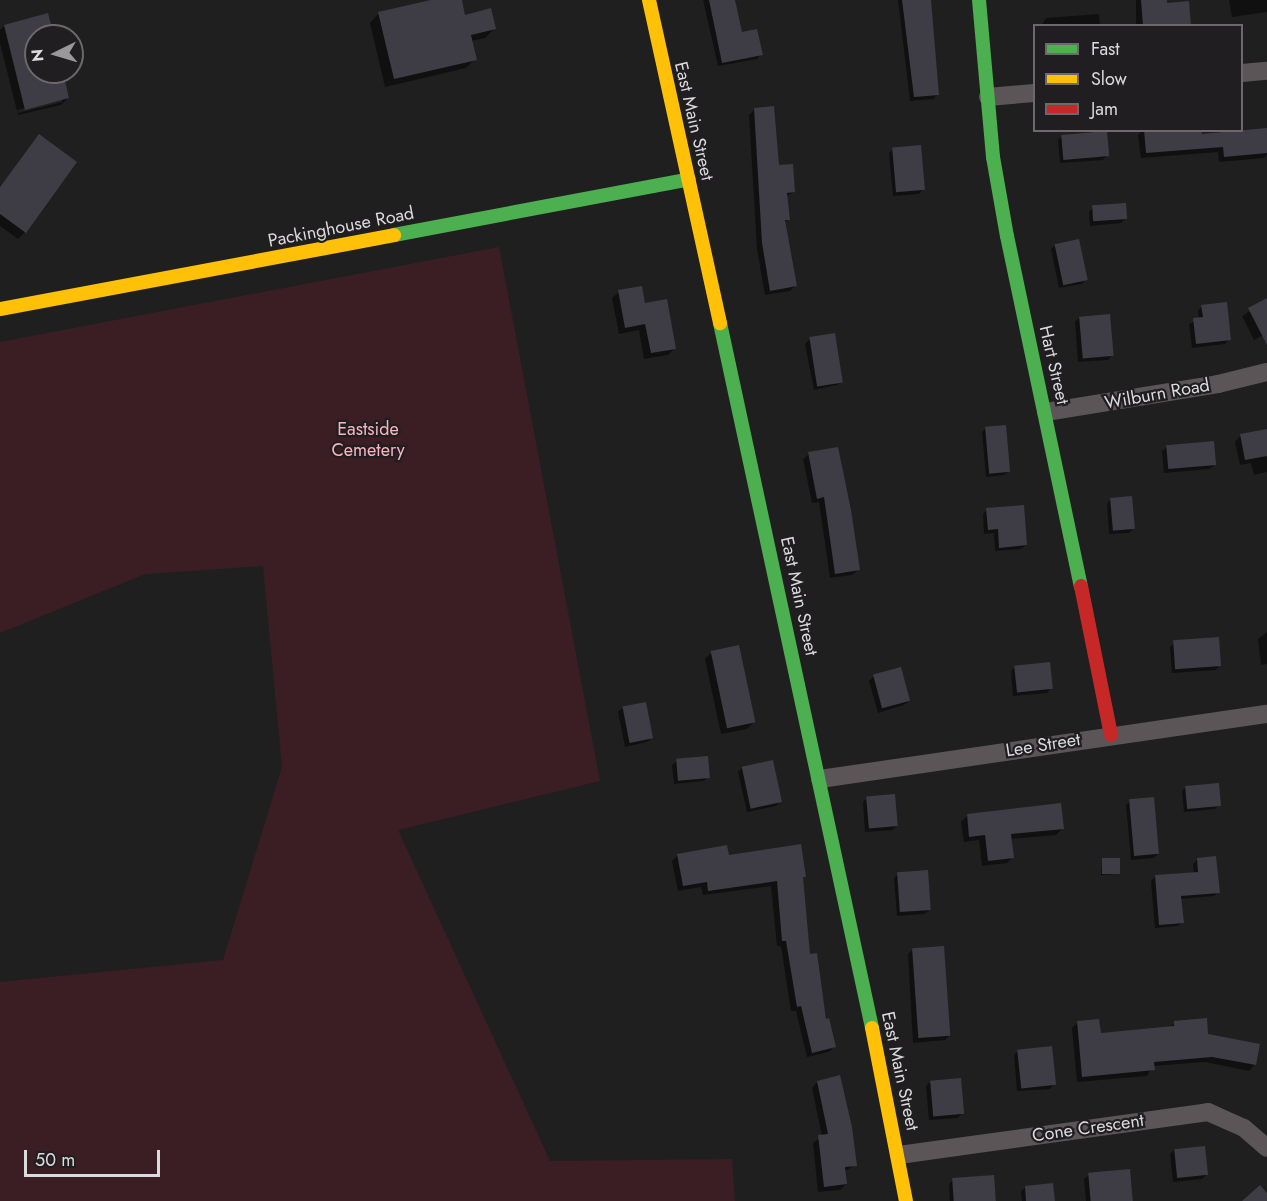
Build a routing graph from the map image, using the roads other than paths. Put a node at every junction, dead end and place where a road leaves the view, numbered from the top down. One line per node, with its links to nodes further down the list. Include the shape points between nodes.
1 (649, 0): 7 (street, East Main Street)
2 (979, 0): 6 (street, Hart Street)
3 (1267, 70): 4 (street)
4 (1243, 73)
5 (1033, 93): 6 (street)
6 (988, 97): 10 (street, Hart Street, via 1005,225)
7 (689, 179): 8 (street, Packinghouse Road); 13 (street, East Main Street)
8 (0, 309)
9 (1267, 372): 10 (street, Wilburn Road, via 1218,384)
10 (1046, 412): 12 (street, Hart Street)
11 (1267, 714): 12 (street, Lee Street)
12 (1111, 735): 13 (street, Lee Street)
13 (820, 779): 15 (street, East Main Street)
14 (1267, 1148): 15 (street, Cone Crescent, via 1244,1128 1208,1112)
15 (899, 1155): 16 (street, East Main Street)
16 (906, 1201)

